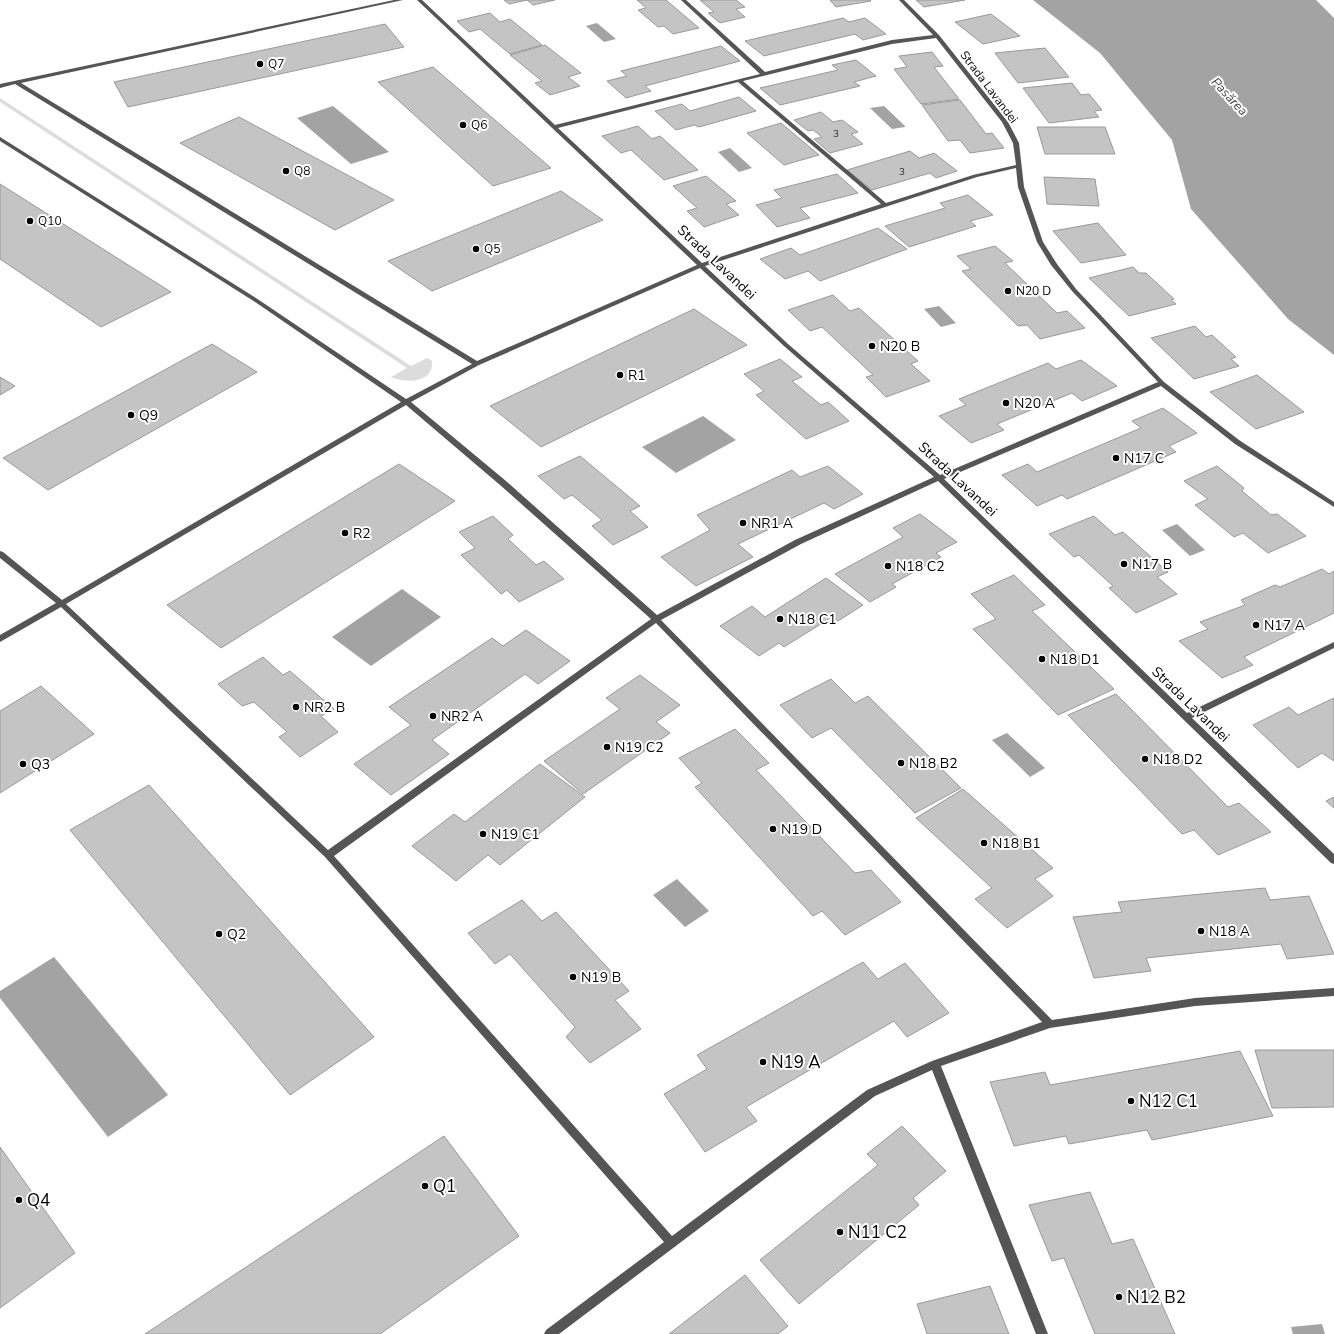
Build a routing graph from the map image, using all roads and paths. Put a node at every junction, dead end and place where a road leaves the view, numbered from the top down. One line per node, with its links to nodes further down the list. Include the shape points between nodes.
1 (401, 0): 8 (street)
2 (419, 0): 10 (street, Strada Lavandei)
3 (683, 0): 6 (street)
4 (901, 0): 5 (street, Strada Lavandei)
5 (936, 36): 6 (street, via 892,42); 12 (street, Strada Lavandei, via 1005,122 1016,143)
6 (764, 74): 7 (street)
7 (738, 80): 10 (street); 13 (street)
8 (16, 82): 9 (street); 15 (street)
9 (0, 86)
10 (554, 127): 14 (street, Strada Lavandei)
11 (0, 139): 17 (street, via 254,299)
12 (1019, 166): 13 (street, via 975,176); 16 (street, Strada Lavandei, via 1021,187 1040,242 1054,265 1074,290)
13 (885, 205): 14 (street)
14 (701, 265): 15 (street); 18 (street, Strada Lavandei, via 786,345)
15 (477, 364): 17 (street)
16 (1162, 383): 18 (street); 19 (street, Strada Lavandei, via 1237,442)
17 (406, 402): 21 (street); 22 (street, via 503,483)
18 (939, 478): 22 (street, via 798,542); 25 (street, Strada Lavandei)
19 (1334, 505)
20 (0, 554): 21 (street)
21 (62, 604): 23 (street); 26 (street)
22 (656, 619): 26 (street); 29 (street)
23 (0, 639)
24 (1334, 645): 25 (street)
25 (1186, 717): 27 (street, Strada Lavandei)
26 (328, 856): 31 (street)
27 (1334, 860)
28 (1334, 992): 29 (street, via 1195,1002)
29 (1050, 1024): 30 (street)
30 (935, 1064): 31 (street, via 871,1093); 33 (street)
31 (671, 1242): 32 (street)
32 (550, 1334)
33 (1042, 1334)

